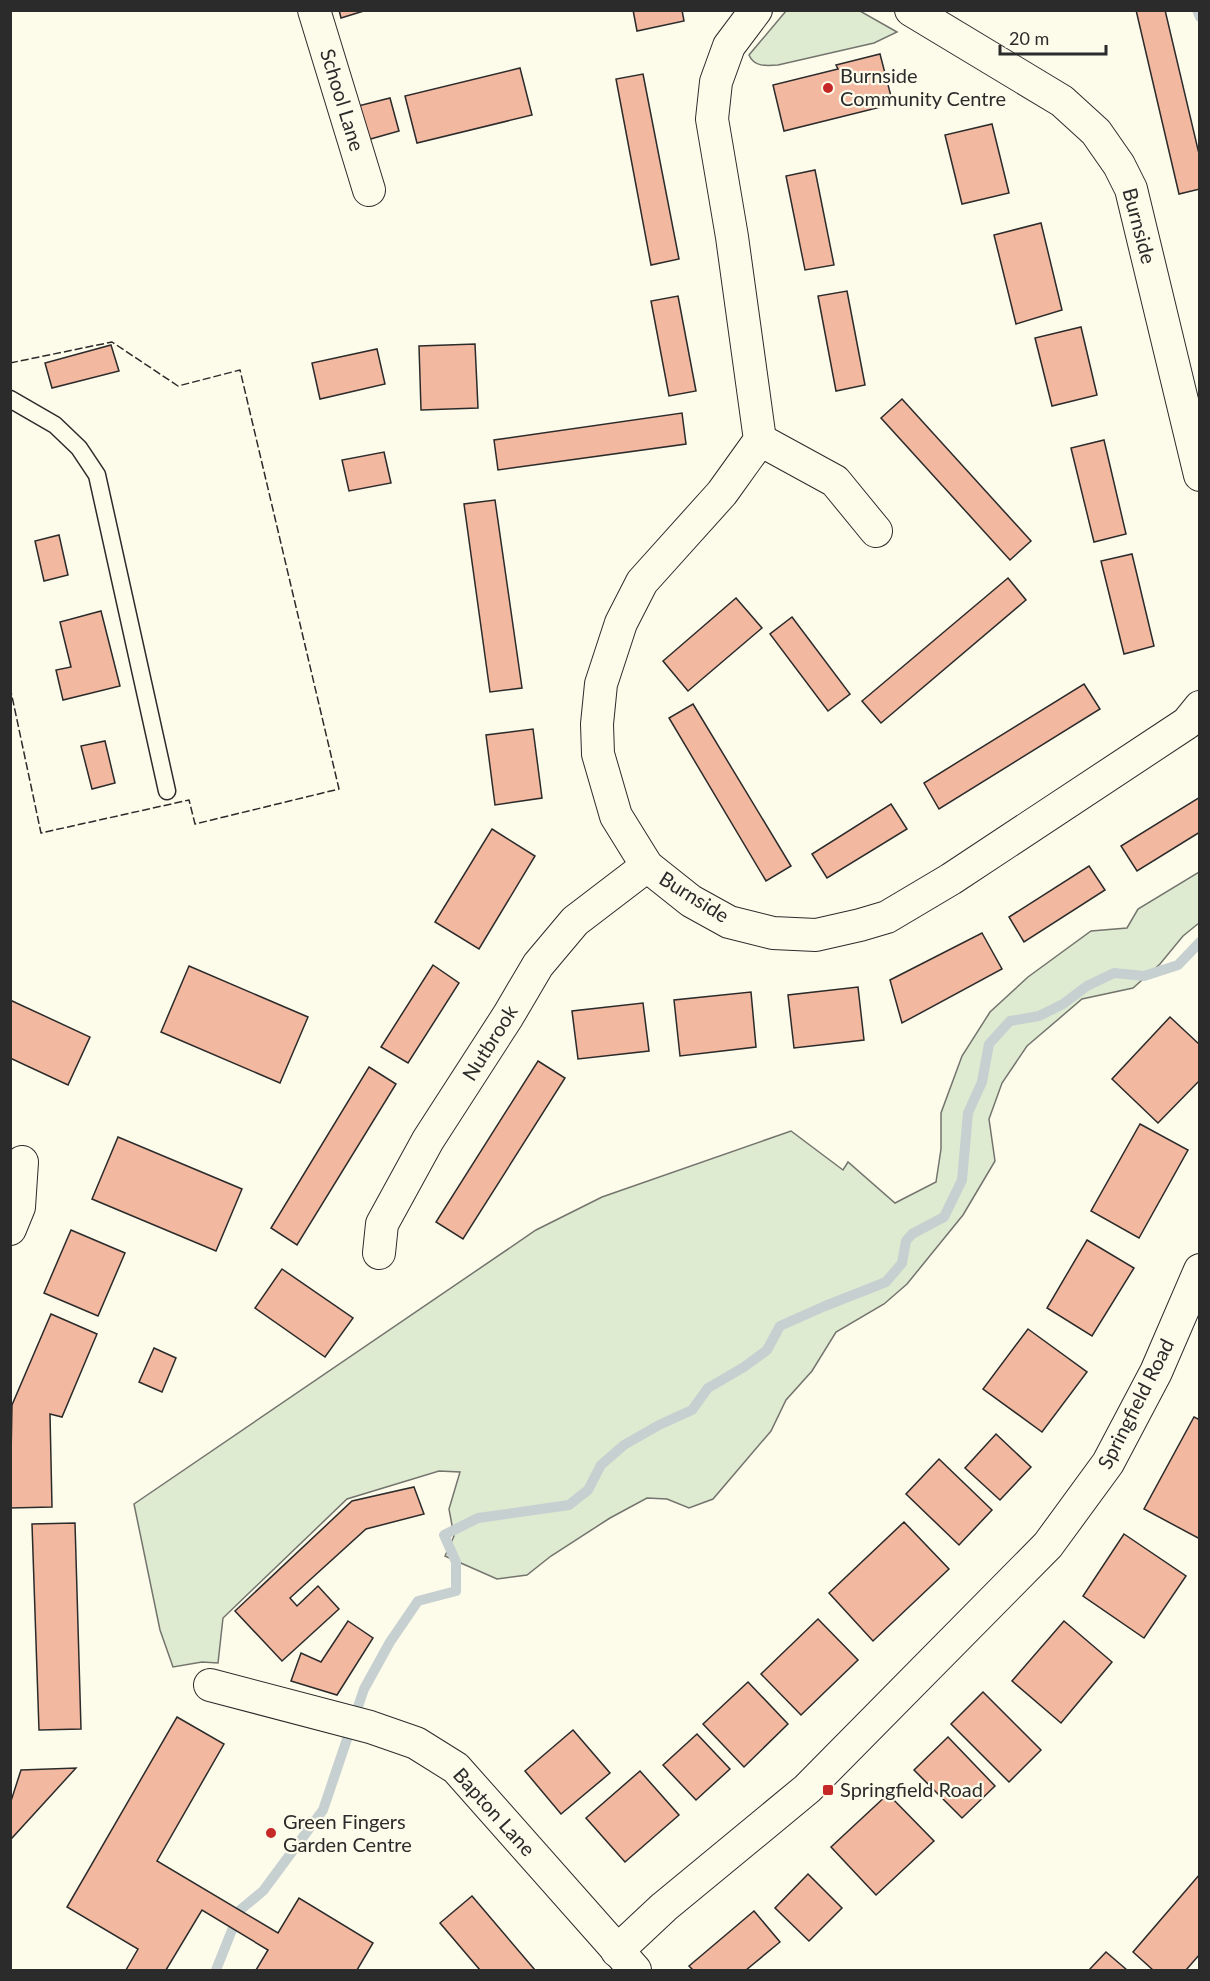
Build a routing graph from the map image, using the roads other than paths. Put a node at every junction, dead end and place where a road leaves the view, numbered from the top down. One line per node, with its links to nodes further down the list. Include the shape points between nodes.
1 (314, 10): 4 (street, School Lane)
2 (756, 10): 6 (street, via 729,46 716,82 712,119)
3 (911, 10): 7 (street, Burnside, via 1062,102 1096,132 1119,165 1131,189)
4 (369, 190)
5 (10, 399): 10 (lane, via 55,425 79,448 98,475)
6 (760, 440): 8 (street, via 835,481); 11 (street, Burnside, via 722,493 642,582 621,623 601,684 597,724 604,779 616,816)
7 (1200, 475)
8 (876, 531)
9 (1200, 707): 11 (street, Burnside, via 1187,723 951,879 887,917 861,925 816,935 773,933 729,922 691,901)
10 (167, 791)
11 (646, 866): 14 (street, Nutbrook, via 575,921 538,965 428,1140 382,1224)
12 (22, 1162): 13 (street, via 19,1207)
13 (10, 1229)
14 (379, 1253)
15 (1200, 1270): 17 (street, Springfield Road, via 1156,1372 1108,1463 1048,1545 807,1789 664,1907)
16 (210, 1685): 17 (street, Bapton Lane, via 370,1727 416,1743 456,1768)
17 (626, 1961)

